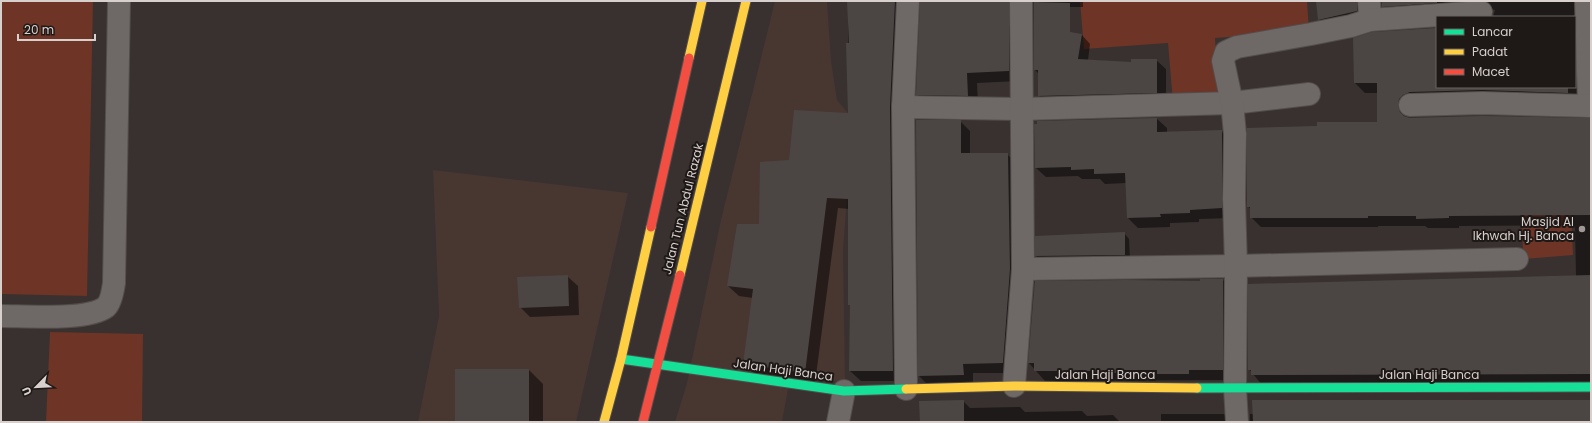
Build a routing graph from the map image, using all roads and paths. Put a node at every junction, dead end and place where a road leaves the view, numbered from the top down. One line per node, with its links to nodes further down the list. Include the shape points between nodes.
1 (119, 1): 19 (street, via 114,284 111,297 106,306 92,313 72,316)
2 (702, 1): 20 (street)
3 (746, 1): 21 (street, Jalan Tun Abdul Razak)
4 (908, 1): 13 (street)
5 (1021, 1): 15 (street)
6 (1586, 1): 14 (street)
7 (1369, 10): 8 (street); 11 (street, via 1351,26 1237,47 1226,52 1223,61)
8 (1481, 10)
9 (1309, 94): 11 (street)
10 (1482, 95): 12 (street); 14 (street)
11 (1232, 103): 15 (street); 17 (street, via 1235,134)
12 (1410, 105)
13 (903, 106): 15 (street); 25 (street)
14 (1590, 106)
15 (1022, 109): 18 (street)
16 (1517, 259): 17 (street)
17 (1236, 266): 18 (street); 24 (street)
18 (1023, 269): 22 (street)
19 (1, 316)
20 (621, 359): 21 (street, Jalan Haji Banca); 27 (street)
21 (658, 364): 26 (street, Jalan Haji Banca); 28 (street, Jalan Tun Abdul Razak)
22 (1014, 386): 24 (street, Jalan Haji Banca); 25 (street, Jalan Haji Banca)
23 (1591, 387): 24 (street, Jalan Haji Banca)
24 (1235, 388): 30 (street)
25 (906, 389): 26 (street, Jalan Haji Banca)
26 (844, 391): 29 (street)
27 (604, 422)
28 (643, 422)
29 (838, 422)
30 (1237, 422)

